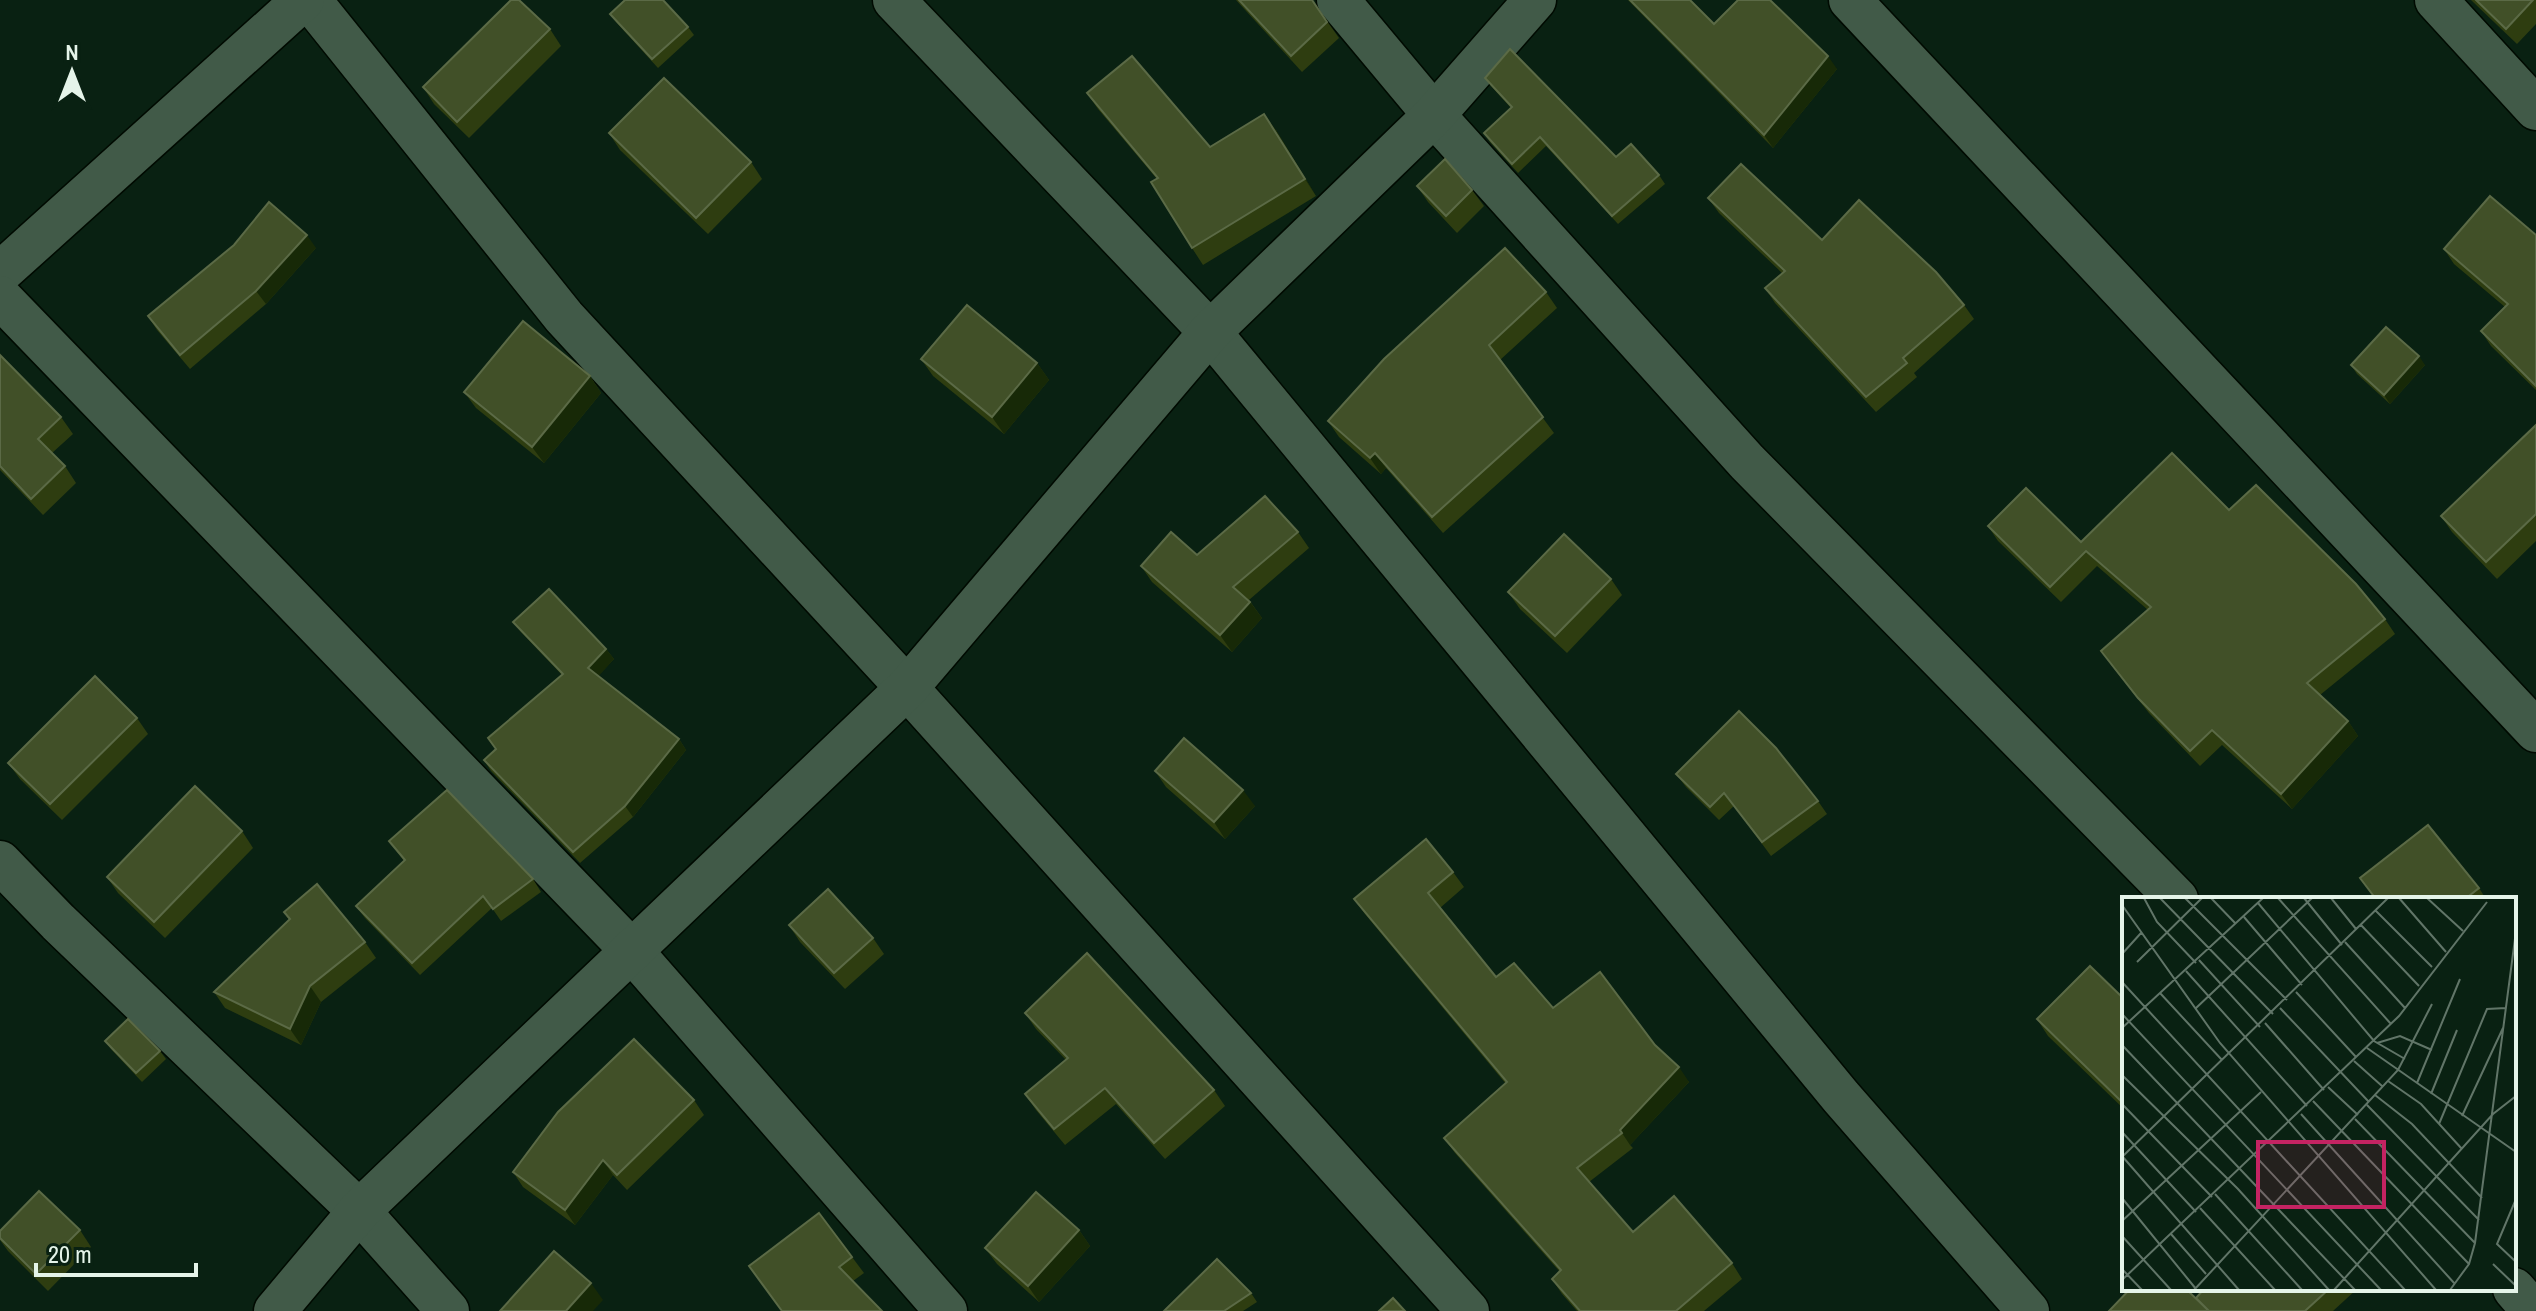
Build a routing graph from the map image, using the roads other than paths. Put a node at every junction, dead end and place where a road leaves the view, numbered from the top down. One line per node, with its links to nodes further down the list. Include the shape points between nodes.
1 (303, 0): 10 (street)
2 (310, 0): 13 (street, via 564,317)
3 (894, 0): 12 (street)
4 (1338, 0): 9 (street)
5 (1535, 0): 9 (street)
6 (1850, 0): 14 (street)
7 (2436, 0): 8 (street)
8 (2536, 109)
9 (1434, 115): 12 (street); 16 (street, via 1747,462)
10 (0, 273)
11 (0, 297): 17 (street)
12 (1210, 332): 13 (street); 24 (street, via 1841,1097)
13 (907, 688): 17 (street); 23 (street)
14 (2536, 731)
15 (0, 862): 18 (street)
16 (2175, 897)
17 (630, 949): 18 (street); 22 (street)
18 (359, 1211): 20 (street); 21 (street)
19 (2516, 1291): 25 (street)
20 (275, 1311)
21 (448, 1311)
22 (946, 1311)
23 (1468, 1311)
24 (2028, 1311)
25 (2533, 1311)

